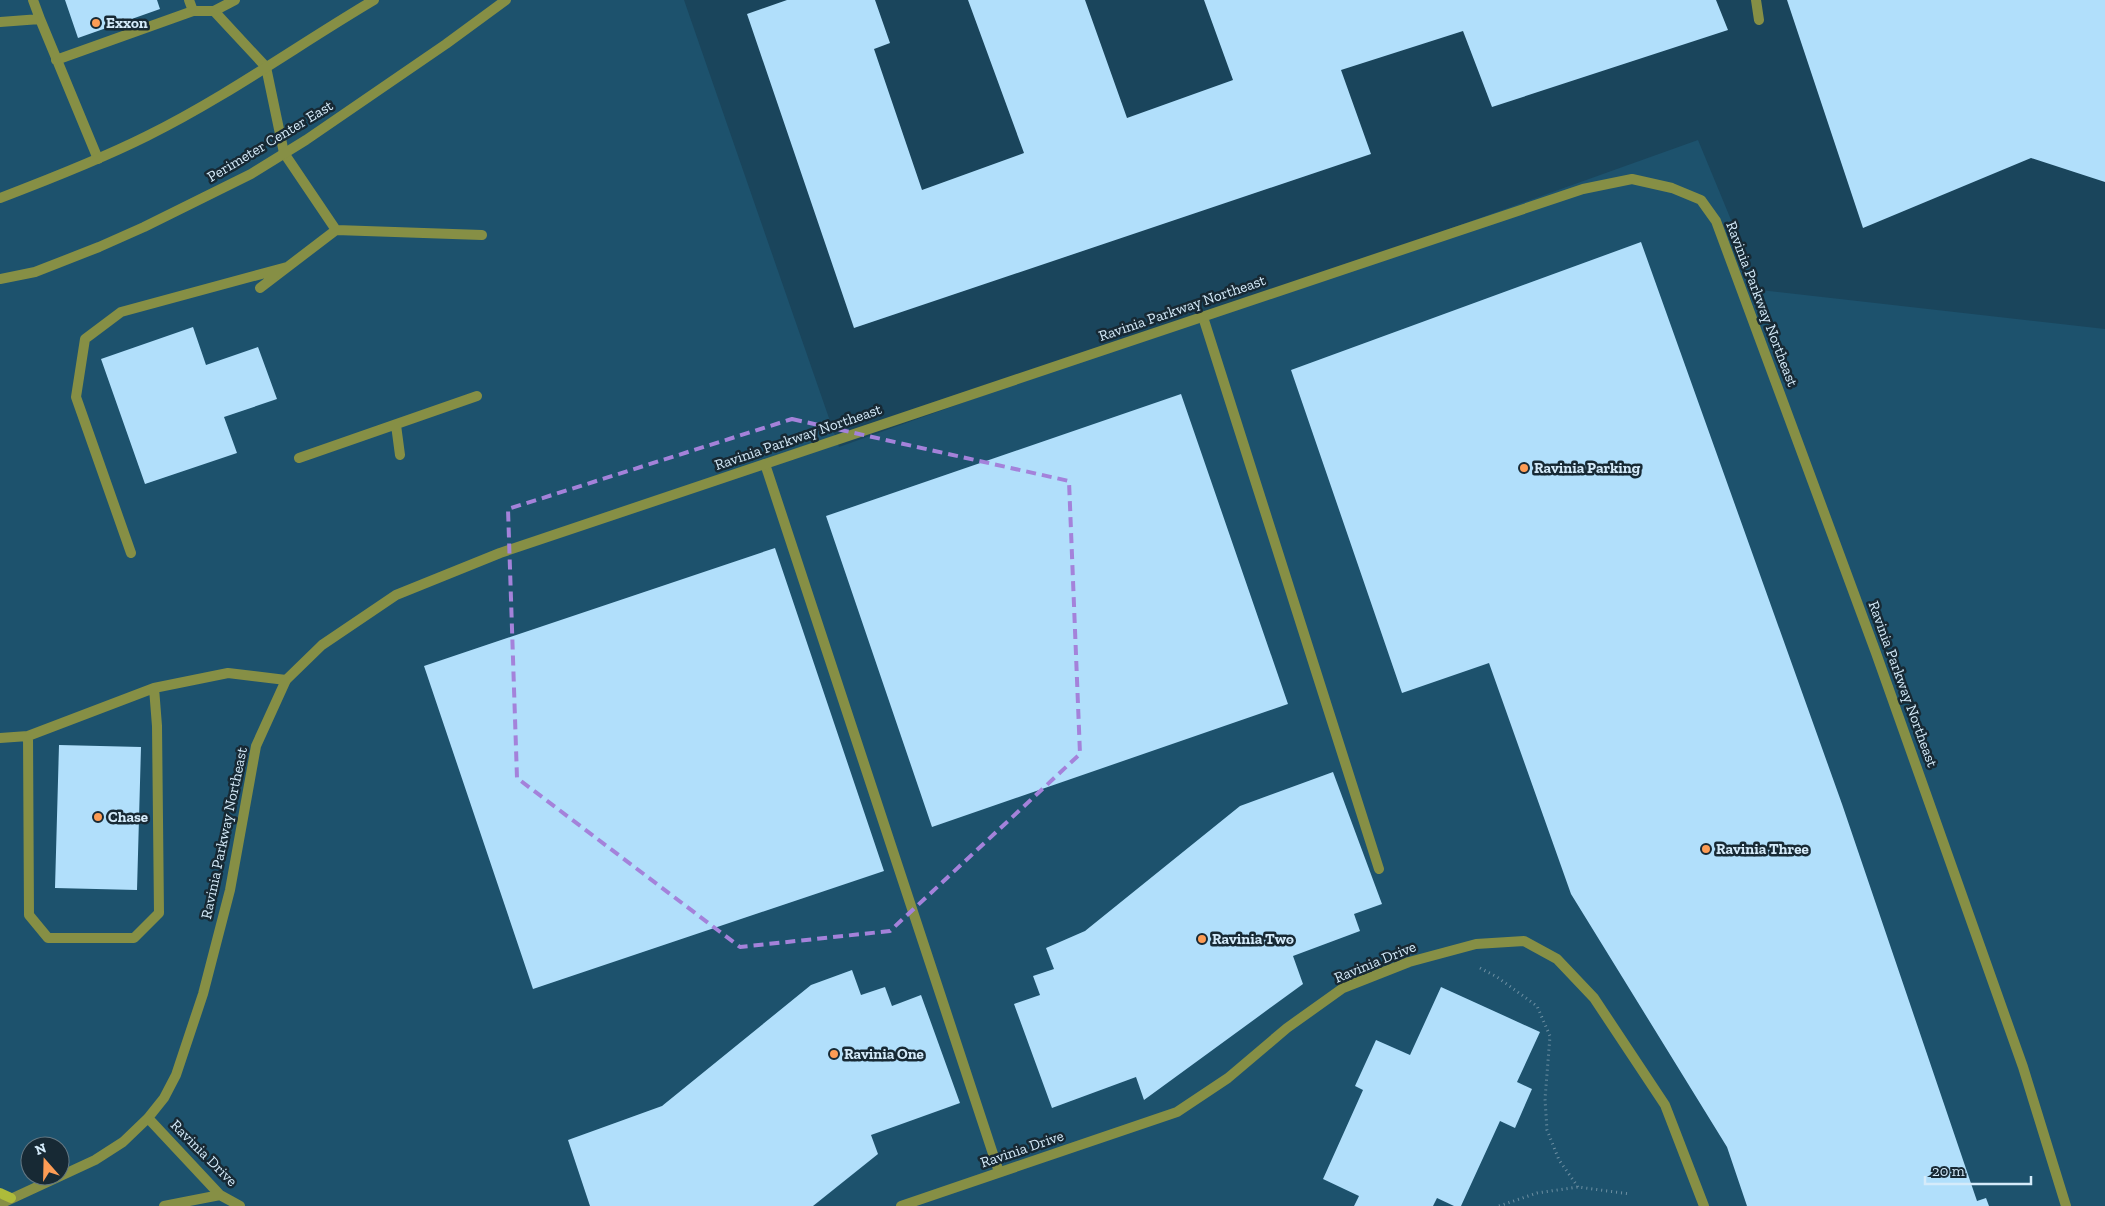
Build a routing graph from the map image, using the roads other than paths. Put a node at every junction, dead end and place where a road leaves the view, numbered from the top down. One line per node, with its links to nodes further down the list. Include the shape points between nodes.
1 (34, 0): 9 (street)
2 (189, 0): 8 (street)
3 (235, 0): 7 (street)
4 (374, 0): 13 (street)
5 (1756, 0): 10 (street)
6 (504, 1): 14 (street, Perimeter Center East)
7 (214, 11): 8 (street); 13 (street)
8 (194, 12): 12 (street)
9 (40, 19): 11 (street); 12 (street)
10 (1759, 20)
11 (0, 22)
12 (56, 60): 15 (street)
13 (266, 67): 14 (street); 15 (street, via 224,94)
14 (284, 153): 17 (street); 20 (street, Perimeter Center East, via 251,174 99,247 35,272)
15 (98, 159): 16 (street)
16 (0, 198)
17 (336, 230): 18 (street); 19 (street)
18 (482, 235)
19 (288, 267): 21 (street); 28 (street, via 121,312 85,339 76,397)
20 (0, 280)
21 (260, 288)
22 (1203, 316): 27 (street, Ravinia Parkway Northeast); 33 (street); 44 (street, Ravinia Parkway Northeast, via 1583,189 1632,180 1672,188 1701,200 1716,221 1876,653 2023,1067)
23 (477, 396): 24 (street)
24 (396, 425): 25 (street); 26 (street)
25 (400, 455)
26 (300, 458)
27 (765, 464): 29 (street, Ravinia Parkway Northeast, via 500,552 396,596 322,645); 35 (street)
28 (131, 553)
29 (286, 680): 30 (street, via 228,673); 34 (street, Ravinia Parkway Northeast, via 256,746 230,890 203,994 176,1075)
30 (154, 688): 31 (street); 31 (street, via 159,913 134,938 48,938 29,915)
31 (28, 736): 32 (street)
32 (0, 738)
33 (1379, 869)
34 (148, 1118): 37 (street, Ravinia Drive); 38 (street, Ravinia Parkway Northeast, via 123,1142 95,1160)
35 (999, 1172): 42 (street, Ravinia Drive); 43 (street, Ravinia Drive, via 1177,1112 1228,1078 1287,1028 1343,988 1409,962 1476,944 1524,940 1557,959 1594,998 1665,1105)
36 (0, 1193): 38 (main road)
37 (220, 1195): 40 (street); 41 (street, Ravinia Drive)
38 (11, 1198): 39 (street, Ravinia Parkway Northeast)
39 (0, 1204)
40 (164, 1206)
41 (240, 1206)
42 (901, 1206)
43 (1704, 1206)
44 (2066, 1206)

